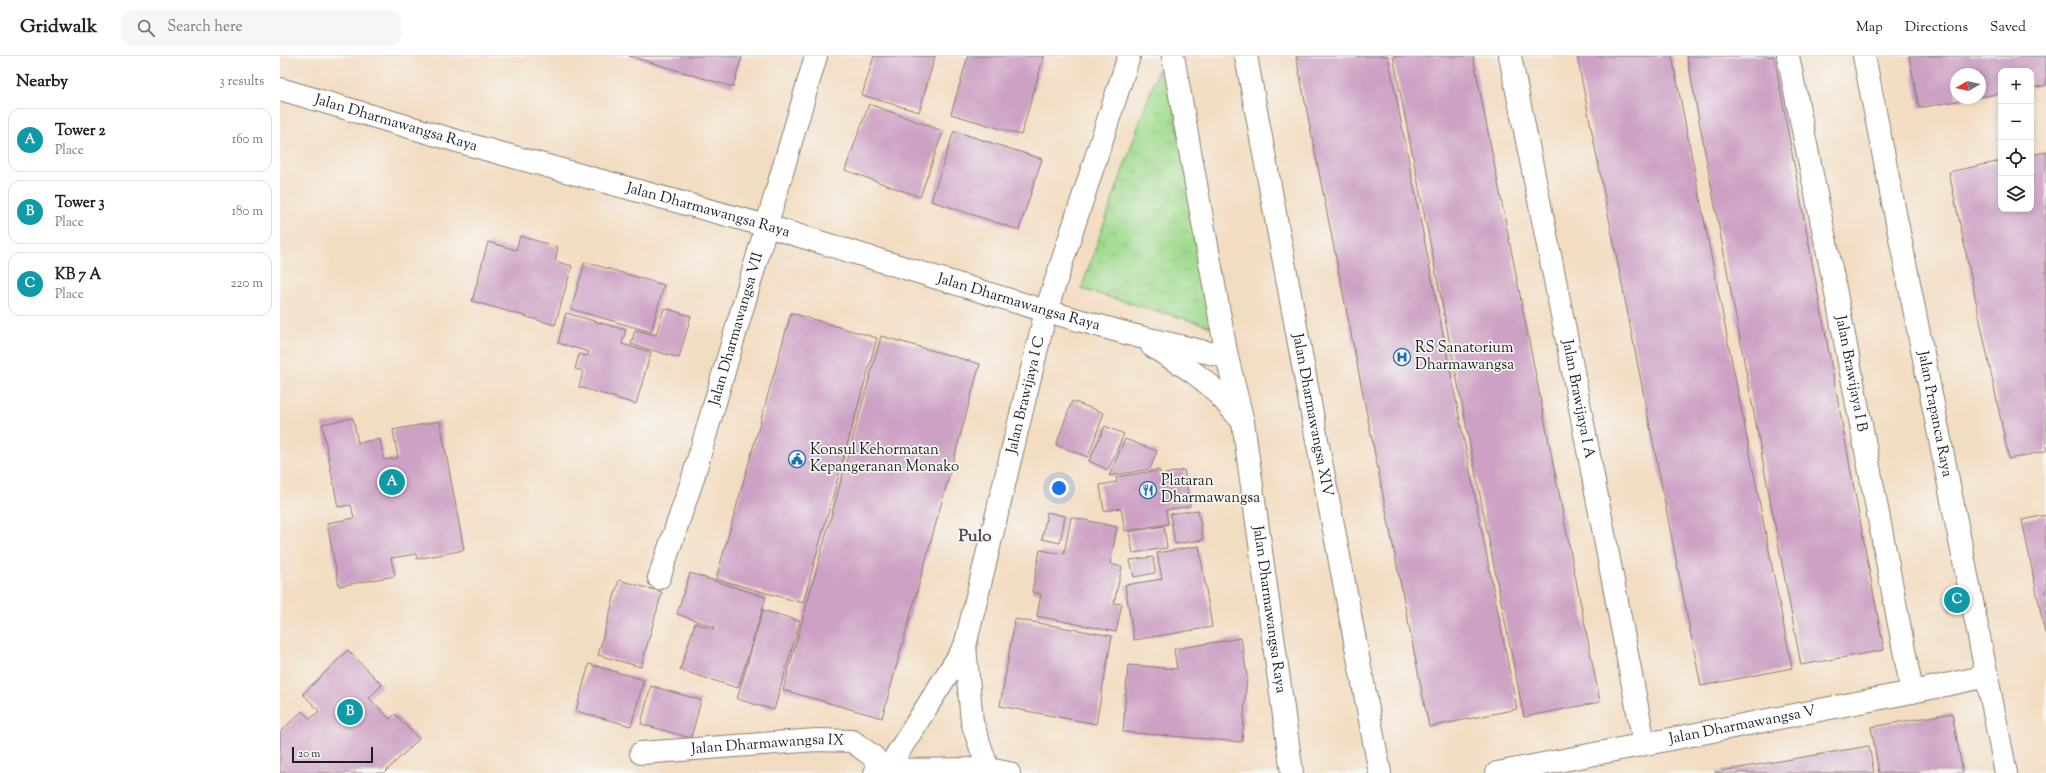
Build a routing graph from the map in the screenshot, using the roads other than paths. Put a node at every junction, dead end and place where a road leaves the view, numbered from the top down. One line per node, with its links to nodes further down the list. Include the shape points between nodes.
1 (816, 56): 9 (street, Jalan Dharmawangsa VII)
2 (1129, 56): 10 (street, Jalan Brawijaya I C)
3 (1173, 56): 12 (street, Jalan Dharmawangsa Raya)
4 (1246, 56): 24 (street, Jalan Dharmawangsa XIV)
5 (1510, 56): 18 (street, Jalan Brawijaya I A)
6 (1788, 56): 17 (street, Jalan Brawijaya I B)
7 (1864, 56): 16 (street, Jalan Prapanca Raya)
8 (280, 89): 9 (street, Jalan Dharmawangsa Raya, via 481,148)
9 (767, 226): 10 (street, Jalan Dharmawangsa Raya); 14 (street, Jalan Dharmawangsa VII, via 692,481)
10 (1046, 311): 11 (street, Jalan Dharmawangsa Raya); 15 (street, Jalan Brawijaya I C)
11 (1136, 336): 12 (street, Jalan Dharmawangsa Raya); 13 (street, Jalan Dharmawangsa Raya, via 1212,387)
12 (1227, 357): 13 (street, Jalan Dharmawangsa Raya)
13 (1243, 422): 23 (street, Jalan Dharmawangsa Raya)
14 (659, 578)
15 (965, 646): 20 (street, Jalan Brawijaya I C, via 972,722); 21 (street, Jalan Brawijaya I C)
16 (1988, 676): 17 (street, Jalan Dharmawangsa V); 26 (street, Jalan Prapanca Raya)
17 (1912, 692): 18 (street, Jalan Dharmawangsa V)
18 (1644, 743): 25 (street, Jalan Dharmawangsa V)
19 (641, 753): 21 (street, Jalan Dharmawangsa IX, via 816,740 852,741 874,757)
20 (988, 769): 21 (street); 22 (street)
21 (881, 771)
22 (1009, 773)
23 (1292, 773)
24 (1380, 773)
25 (1497, 773)
26 (2006, 773)

